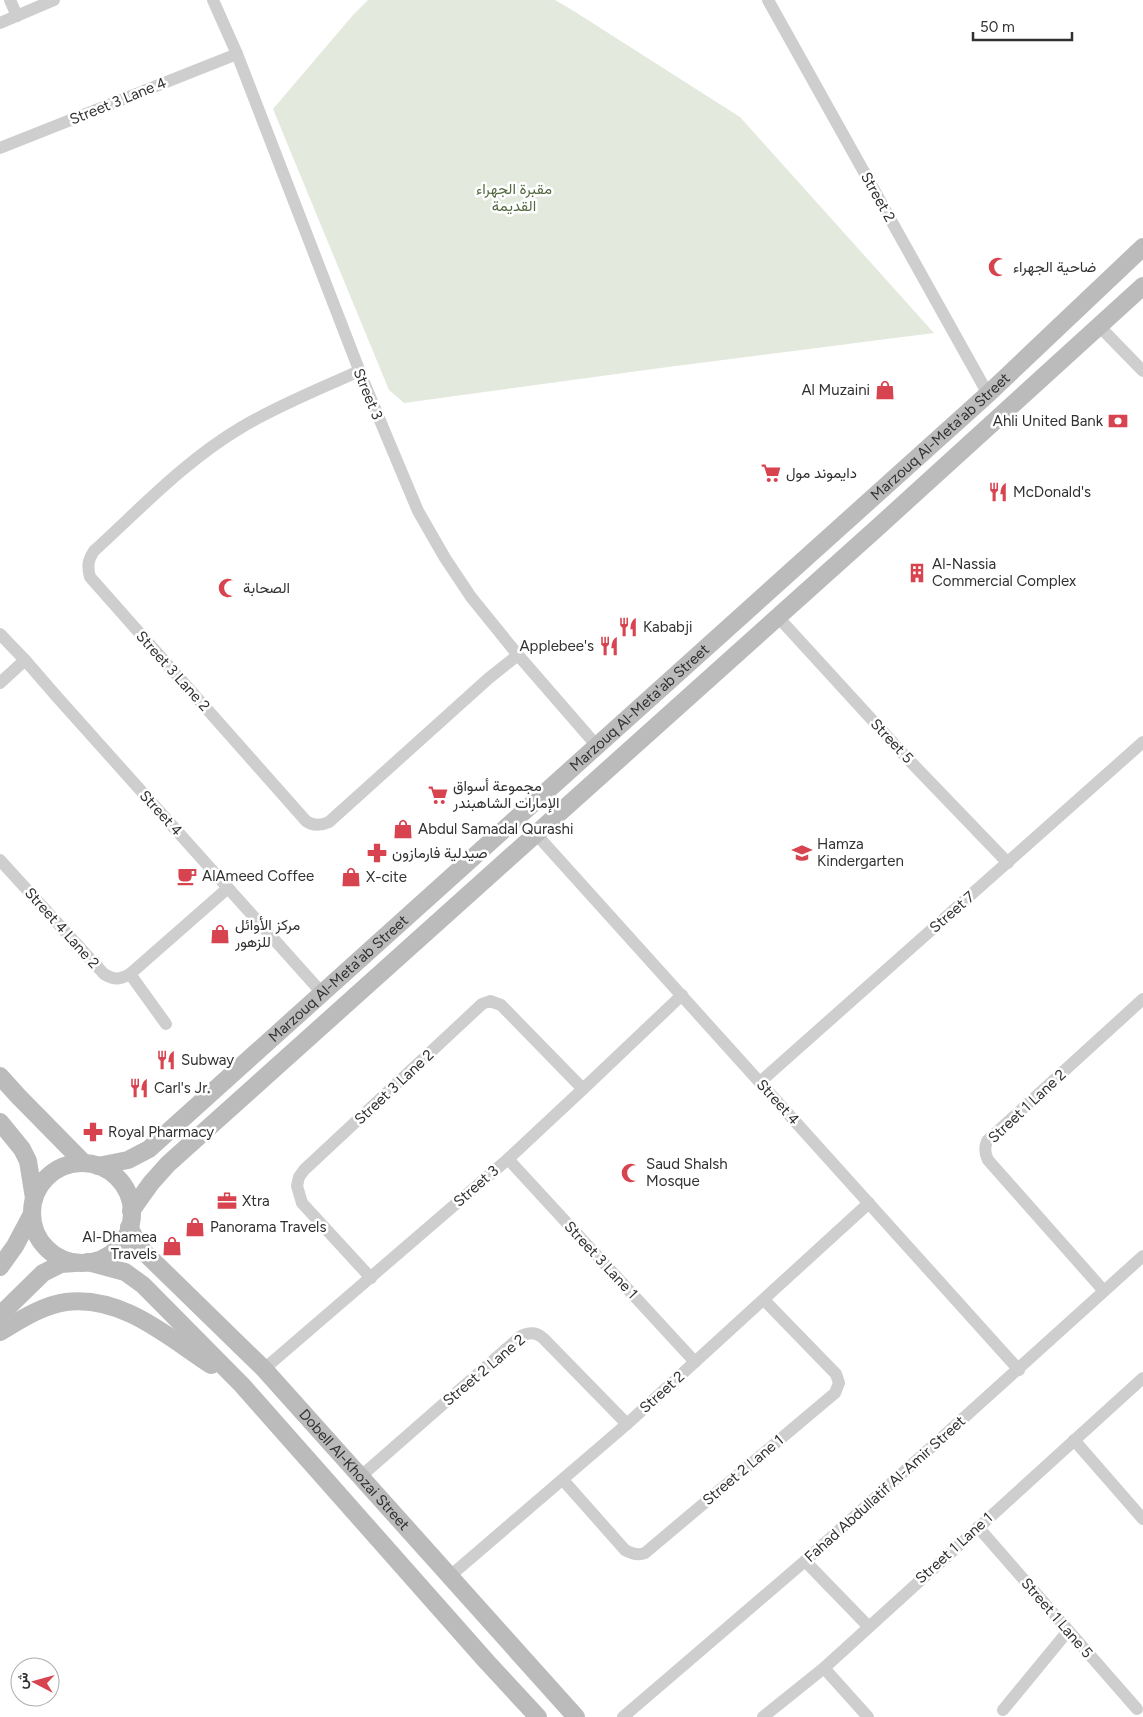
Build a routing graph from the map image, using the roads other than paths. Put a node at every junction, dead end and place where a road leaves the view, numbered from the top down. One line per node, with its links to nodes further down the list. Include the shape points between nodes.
1 (10, 0): 5 (street)
2 (54, 0): 5 (street)
3 (214, 0): 7 (street, Street 3)
4 (768, 0): 14 (street, Street 2)
5 (17, 16): 6 (street)
6 (0, 23)
7 (237, 54): 8 (street, Street 3 Lane 4); 12 (street, Street 3)
8 (0, 148)
9 (1143, 247): 14 (main road, Marzouq Al-Meta'ab Street)
10 (1143, 286): 11 (main road, Marzouq Al-Meta'ab Street)
11 (1099, 326): 13 (street); 16 (main road, Marzouq Al-Meta'ab Street)
12 (359, 371): 21 (street, Street 3, via 430,534 471,597); 21 (street, Street 3 Lane 2, via 242,427 193,462 94,551 87,568 90,577 306,821 316,825 329,822)
13 (1143, 371)
14 (988, 394): 15 (main road, Marzouq Al-Meta'ab Street)
15 (892, 481): 16 (main road, via 893,492); 17 (main road, Marzouq Al-Meta'ab Street)
16 (907, 501): 18 (main road, Marzouq Al-Meta'ab Street)
17 (862, 508): 18 (main road, via 874,512); 25 (main road, Marzouq Al-Meta'ab Street)
18 (877, 528): 19 (main road, Marzouq Al-Meta'ab Street)
19 (778, 617): 26 (main road, Marzouq Al-Meta'ab Street); 30 (street, Street 5)
20 (0, 634): 22 (street, Street 4)
21 (518, 655): 25 (street, Street 3)
22 (25, 660): 23 (street); 32 (street, Street 4)
23 (0, 683)
24 (1143, 742): 30 (street, Street 7)
25 (597, 746): 27 (main road, Marzouq Al-Meta'ab Street)
26 (536, 834): 29 (main road, Marzouq Al-Meta'ab Street); 36 (street, Street 4)
27 (491, 841): 29 (main road, via 491,853 495,858); 31 (main road, Marzouq Al-Meta'ab Street)
28 (0, 860): 34 (street, Street 4 Lane 2, via 104,974 121,980)
29 (507, 861): 33 (main road, Marzouq Al-Meta'ab Street)
30 (1008, 863): 40 (street, Street 7)
31 (461, 868): 33 (main road, via 475,877); 35 (main road, Marzouq Al-Meta'ab Street)
32 (228, 888): 34 (street); 35 (street, Street 4)
33 (475, 889): 47 (main road, Marzouq Al-Meta'ab Street, via 168,1164 151,1183)
34 (130, 974): 38 (street)
35 (322, 993): 44 (main road, Marzouq Al-Meta'ab Street, via 149,1149 128,1160)
36 (682, 995): 40 (street, Street 4); 41 (street, Street 3)
37 (1143, 999): 52 (street, Street 1 Lane 2, via 985,1146 988,1160)
38 (166, 1024)
39 (0, 1076): 44 (main road)
40 (760, 1082): 45 (street, Street 4)
41 (583, 1089): 43 (street, Street 3); 51 (street, Street 3 Lane 2, via 501,1005 490,1001 482,1004 299,1178 297,1186 302,1203)
42 (0, 1122): 46 (main road, via 28,1161)
43 (508, 1159): 51 (street, Street 3); 56 (street, Street 3 Lane 1)
44 (91, 1164): 46 (main road, via 71,1164 53,1172 39,1186); 47 (main road, via 109,1171 125,1188 130,1200)
45 (870, 1203): 53 (street, Street 2); 58 (street, Street 4)
46 (33, 1206): 49 (main road, via 34,1228 40,1241 62,1259); 50 (main road, via 15,1246)
47 (130, 1219): 49 (main road, via 125,1238 118,1247 99,1260); 57 (main road, Dobell Al-Khozai Street, via 145,1253)
48 (1143, 1256): 52 (street, Fahad Abdullatif Al-Amir Street)
49 (82, 1262): 54 (main road, via 61,1264 43,1273); 60 (main road, Dobell Al-Khozai Street, via 125,1272 143,1285)
50 (0, 1267)
51 (371, 1278): 57 (street, Street 3)
52 (1104, 1291): 58 (street, Fahad Abdullatif Al-Amir Street)
53 (764, 1300): 56 (street, Street 2); 64 (street, Street 2 Lane 1, via 836,1374 839,1384 835,1393 640,1555 625,1550)
54 (0, 1315)
55 (0, 1332): 60 (main road, via 23,1318 66,1302 110,1306 138,1316)
56 (695, 1362): 61 (street, Street 2)
57 (264, 1369): 63 (main road, Dobell Al-Khozai Street)
58 (1019, 1370): 67 (street, Fahad Abdullatif Al-Amir Street)
59 (1143, 1378): 62 (street, Street 1 Lane 1)
60 (242, 1385): 72 (main road, Dobell Al-Khozai Street)
61 (627, 1424): 63 (street, Street 2 Lane 2, via 543,1338 528,1333); 64 (street, Street 2)
62 (1074, 1440): 65 (street); 66 (street, Street 1 Lane 1)
63 (360, 1477): 68 (main road, Dobell Al-Khozai Street)
64 (563, 1480): 68 (street, Street 2)
65 (1143, 1519)
66 (978, 1527): 69 (street, Street 1 Lane 1); 70 (street, Street 1 Lane 5)
67 (805, 1561): 69 (street); 80 (street, Fahad Abdullatif Al-Amir Street)
68 (450, 1576): 71 (main road, Dobell Al-Khozai Street)
69 (868, 1626): 73 (street, Street 1 Lane 1)
70 (1068, 1631): 76 (street); 77 (street, Street 1 Lane 5)
71 (510, 1642): 72 (main road, via 504,1661 497,1664); 74 (main road, Dobell Al-Khozai Street)
72 (487, 1662): 75 (main road, Dobell Al-Khozai Street)
73 (824, 1668): 81 (street, Street 1 Lane 1); 82 (street)
74 (536, 1672): 75 (main road, via 522,1675); 79 (main road, Dobell Al-Khozai Street)
75 (515, 1692): 78 (main road, Dobell Al-Khozai Street)
76 (1003, 1710)
77 (1136, 1710)
78 (538, 1717)
79 (576, 1717)
80 (623, 1717)
81 (763, 1717)
82 (868, 1717)

